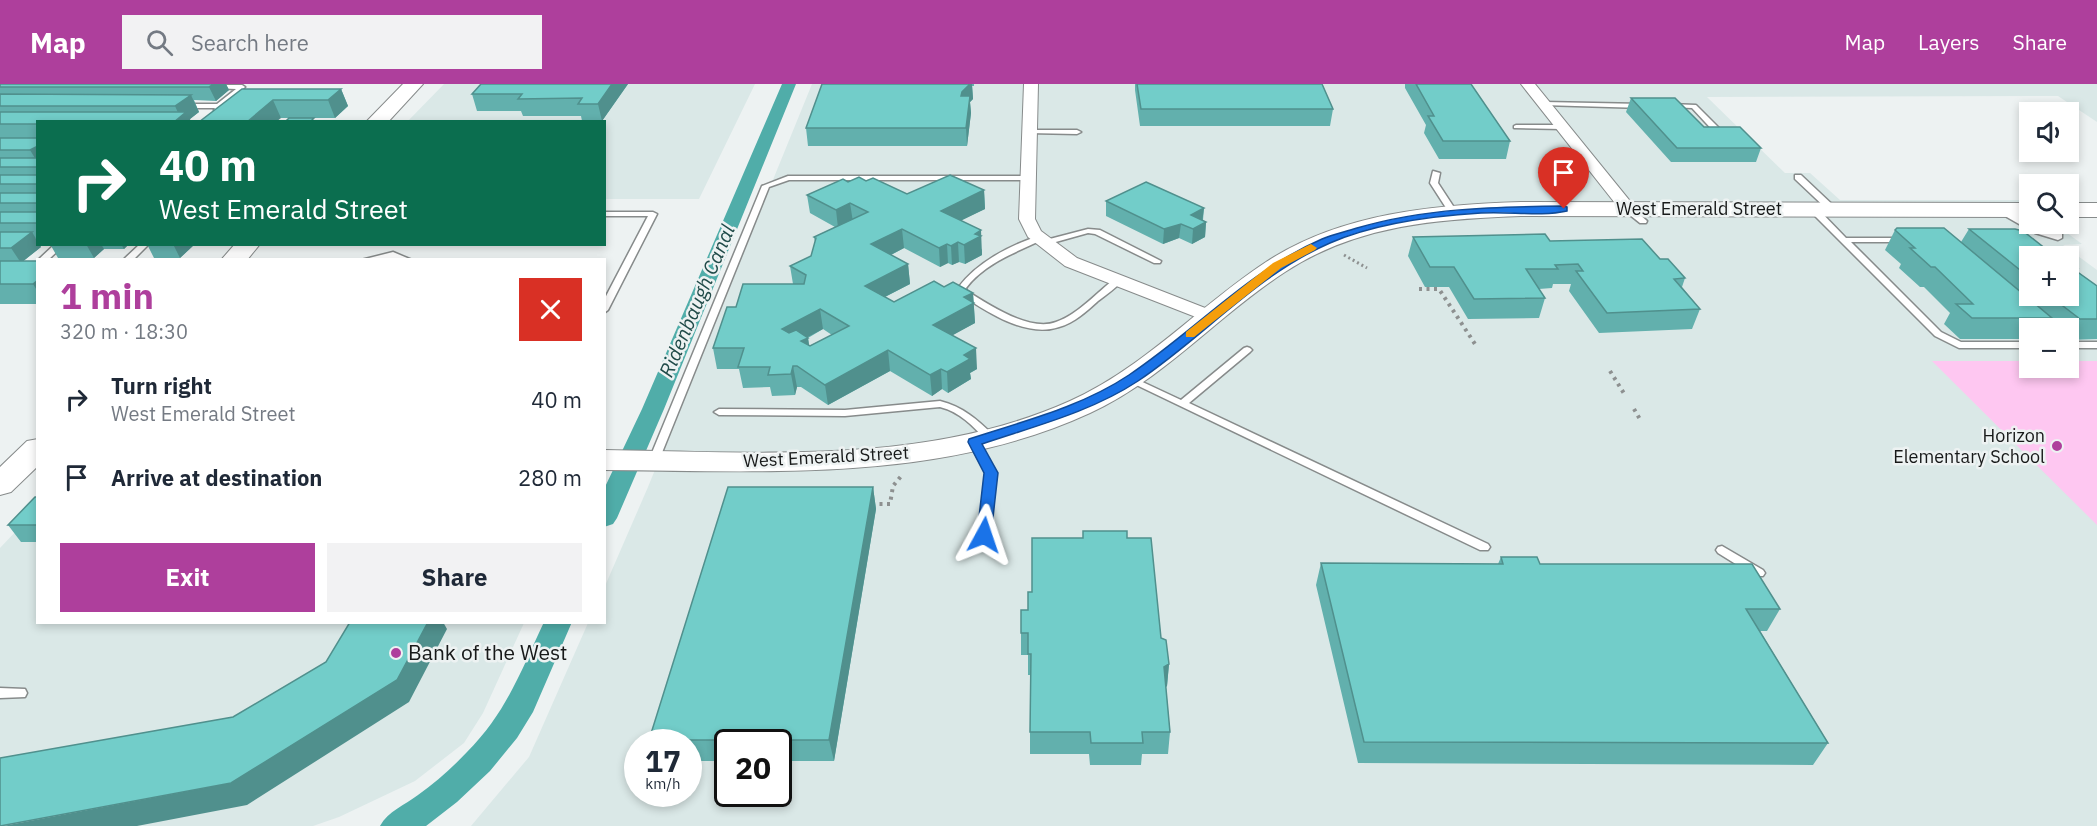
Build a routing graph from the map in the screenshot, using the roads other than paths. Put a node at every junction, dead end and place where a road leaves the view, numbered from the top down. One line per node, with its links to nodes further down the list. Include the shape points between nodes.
1 (414, 84): 12 (main road)
2 (1031, 84): 15 (street)
3 (1528, 84): 6 (street)
4 (243, 86): 5 (lane); 8 (lane)
5 (207, 87)
6 (1544, 104): 9 (lane); 14 (street)
7 (173, 106): 8 (lane)
8 (219, 106): 11 (lane)
9 (1650, 106)
10 (1660, 106): 17 (lane, via 1694,106)
11 (221, 120)
12 (377, 120)
13 (1516, 127): 14 (lane)
14 (1562, 127): 28 (street)
15 (1030, 132): 16 (lane); 20 (street)
16 (1077, 132)
17 (1721, 134)
18 (1436, 173): 26 (lane, via 1434,183)
19 (1798, 177): 21 (lane)
20 (1029, 178): 32 (street, via 1027,219 1034,234); 59 (lane, via 788,178 766,186)
21 (1823, 209): 22 (main road, West Emerald Street); 28 (main road, West Emerald Street); 33 (lane)
22 (2000, 210): 23 (main road, West Emerald Street); 30 (lane)
23 (2019, 210)
24 (2079, 210): 25 (main road)
25 (2097, 210)
26 (1453, 212): 28 (main road, West Emerald Street, via 1511,209); 48 (main road, West Emerald Street, via 1396,220 1328,240 1277,266)
27 (606, 214): 47 (lane, via 653,214)
28 (1636, 215)
29 (2058, 234): 30 (lane)
30 (2058, 238): 31 (lane)
31 (2032, 239)
32 (1042, 240): 45 (lane, via 1097,232); 46 (street, via 1071,262); 46 (lane, via 977,273 966,281 963,292 1026,325 1051,327 1065,321)
33 (1843, 240): 34 (lane); 49 (lane, via 1938,334 1959,345)
34 (1914, 240)
35 (59, 246): 40 (lane)
36 (143, 246): 41 (lane)
37 (247, 246): 42 (main road)
38 (397, 246): 39 (lane)
39 (390, 255): 43 (lane); 44 (lane)
40 (44, 258)
41 (129, 258)
42 (235, 258)
43 (375, 258)
44 (405, 258)
45 (1157, 261)
46 (1119, 280): 48 (street)
47 (606, 306)
48 (1212, 317): 53 (main road, West Emerald Street)
49 (2019, 345)
50 (2079, 345): 51 (lane)
51 (2097, 345)
52 (1247, 350): 54 (lane)
53 (1131, 380): 54 (lane); 56 (main road, West Emerald Street, via 1078,407)
54 (1182, 404): 62 (lane)
55 (718, 412): 56 (lane, via 845,413 940,404 968,414)
56 (982, 440): 59 (main road, West Emerald Street, via 884,457 840,460); 61 (lane, via 991,473)
57 (26, 454): 60 (main road)
58 (608, 460): 59 (main road, West Emerald Street)
59 (651, 460)
60 (0, 485)
61 (984, 535)
62 (1484, 547)
63 (1722, 550): 64 (lane)
64 (1759, 573)
65 (0, 693): 66 (lane)
66 (20, 693)

